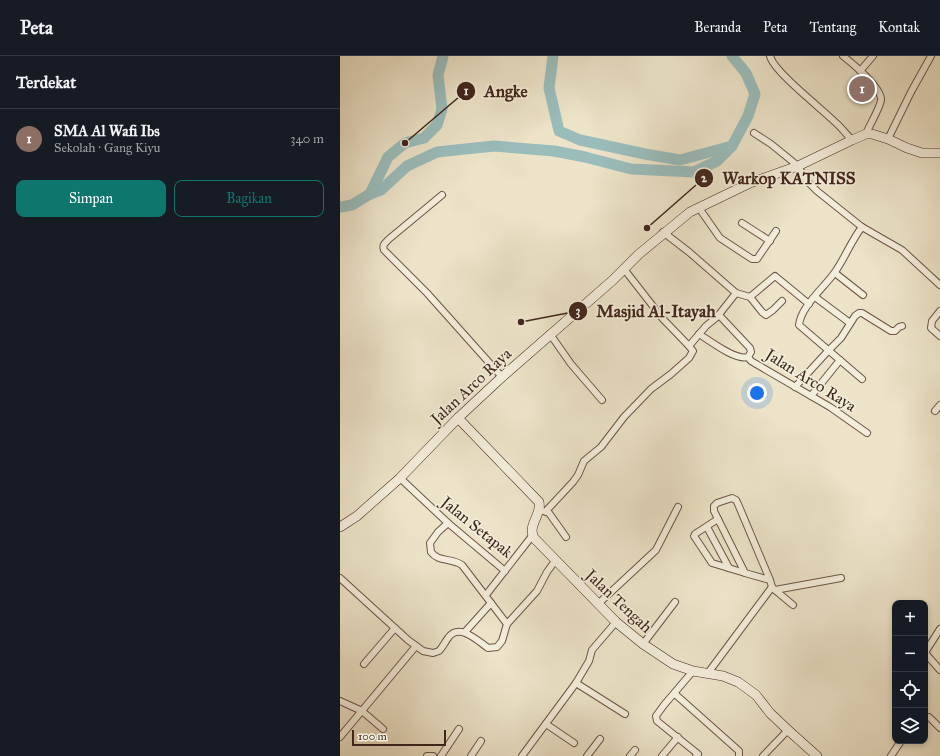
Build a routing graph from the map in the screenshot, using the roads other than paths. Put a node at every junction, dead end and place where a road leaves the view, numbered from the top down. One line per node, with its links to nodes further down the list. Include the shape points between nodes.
1 (770, 56): 9 (street, via 783,74)
2 (843, 56): 5 (street)
3 (873, 56): 5 (street)
4 (931, 56): 8 (street)
5 (860, 71): 7 (street, via 876,89 881,101)
6 (754, 133): 11 (street)
7 (866, 134): 8 (main road); 9 (main road, Jalan Arco Raya)
8 (888, 139): 10 (main road, via 922,153)
9 (852, 140): 11 (main road, Jalan Arco Raya)
10 (940, 153)
11 (798, 166): 13 (main road, Jalan Arco Raya, via 750,183); 15 (street, via 810,185)
12 (442, 195): 39 (street, via 383,244 383,248 427,292)
13 (699, 208): 17 (main road, Jalan Arco Raya); 18 (street, via 720,238 752,260 757,259)
14 (742, 223): 18 (street)
15 (862, 227): 20 (street); 21 (street, via 902,250)
16 (776, 231): 18 (street)
17 (663, 232): 19 (main road, Jalan Arco Raya); 22 (street)
18 (770, 241)
19 (624, 269): 32 (main road, Jalan Arco Raya); 35 (street, via 663,319)
20 (835, 273): 23 (street); 25 (street)
21 (940, 285)
22 (736, 293): 24 (street); 29 (street)
23 (863, 295)
24 (750, 297): 26 (street, via 766,314); 27 (street, via 775,276)
25 (815, 297): 27 (street); 30 (street)
26 (782, 301)
27 (809, 304): 36 (street, via 801,316 799,325)
28 (940, 311): 34 (street, via 932,321 931,328)
29 (719, 315): 33 (street); 37 (street, Jalan Arco Raya, via 750,348)
30 (850, 323): 31 (street, via 862,313 891,331); 36 (street, via 841,338)
31 (902, 326)
32 (550, 334): 39 (main road, Jalan Arco Raya); 43 (street)
33 (699, 334): 35 (street); 37 (street, via 736,356)
34 (940, 336)
35 (689, 346): 50 (street, via 693,351 689,358 652,389 624,418 601,447 584,461 573,482)
36 (828, 351): 38 (street); 41 (street)
37 (748, 357): 41 (street, Jalan Arco Raya)
38 (840, 360): 40 (street); 42 (street)
39 (502, 376): 46 (main road, Jalan Arco Raya)
40 (862, 379)
41 (795, 387): 42 (street, Jalan Arco Raya)
42 (811, 396): 47 (street, Jalan Arco Raya)
43 (602, 400)
44 (940, 405): 45 (street)
45 (934, 412)
46 (458, 418): 48 (main road, Jalan Arco Raya); 50 (main road, via 538,502)
47 (867, 433)
48 (400, 478): 52 (street, Jalan Setapak); 53 (main road, Jalan Arco Raya, via 357,516)
49 (678, 507): 68 (street, via 656,550)
50 (542, 511): 55 (main road, via 532,529); 56 (street, via 552,517)
51 (718, 520): 54 (street); 60 (street); 63 (street, via 714,511 716,503 732,498 736,500)
52 (448, 523): 59 (street, Jalan Setapak); 65 (street, via 430,543 431,552 437,557 454,560 462,565)
53 (340, 527)
54 (707, 527): 58 (street); 58 (street, via 694,536 712,563)
55 (532, 536): 57 (main road, Jalan Tengah); 59 (street, Jalan Setapak)
56 (566, 537)
57 (555, 561): 68 (main road, Jalan Tengah); 71 (street, via 537,591)
58 (729, 568): 60 (street)
59 (505, 571): 65 (street)
60 (744, 573): 63 (street)
61 (340, 578): 72 (street)
62 (841, 578): 64 (street)
63 (770, 580): 64 (street)
64 (773, 588): 69 (street); 80 (street)
65 (486, 595): 66 (street)
66 (491, 602): 71 (street); 74 (street)
67 (675, 602): 75 (street)
68 (598, 604): 70 (main road, Jalan Tengah)
69 (793, 606)
70 (616, 622): 75 (main road, Jalan Tengah); 81 (street, via 592,650 589,661)
71 (507, 624): 74 (street, via 502,641 493,649)
72 (395, 628): 76 (street); 77 (street)
73 (940, 629): 78 (street, via 926,654)
74 (465, 632): 76 (street, via 456,632 448,637 439,652 423,651)
75 (643, 644): 79 (main road, Jalan Tengah, via 673,664)
76 (416, 646): 84 (street)
77 (364, 664)
78 (940, 670)
79 (693, 671): 80 (main road, Jalan Tengah); 82 (street)
80 (708, 673): 91 (main road, Jalan Tengah, via 738,682 750,690)
81 (576, 683): 85 (street); 87 (street)
82 (675, 694): 93 (street, via 656,716 658,721); 108 (street, via 739,751)
83 (340, 702): 84 (street)
84 (362, 711): 88 (street); 92 (street)
85 (625, 714)
86 (928, 718): 89 (street)
87 (546, 724): 96 (street); 104 (street)
88 (383, 728)
89 (940, 728)
90 (459, 729): 99 (street)
91 (788, 730): 109 (street); 110 (main road, Jalan Tengah)
92 (340, 737)
93 (678, 737): 100 (street); 107 (street)
94 (600, 739): 105 (street)
95 (480, 741): 103 (street)
96 (574, 742)
97 (899, 744): 111 (street)
98 (635, 750): 106 (street)
99 (444, 755)
100 (698, 755)
101 (427, 756): 102 (street)
102 (433, 756)
103 (471, 756)
104 (522, 756)
105 (587, 756)
106 (630, 756)
107 (662, 756)
108 (739, 756)
109 (763, 756)
110 (817, 756)
111 (891, 756)

